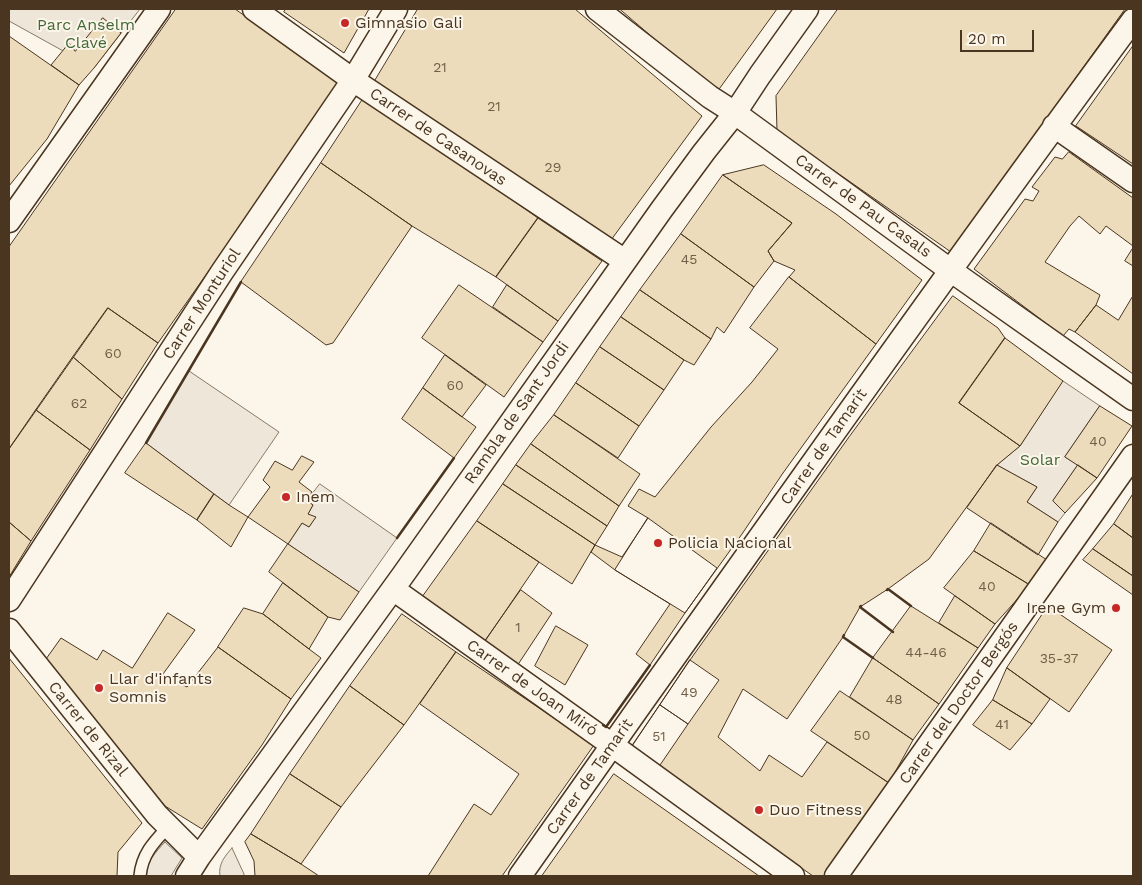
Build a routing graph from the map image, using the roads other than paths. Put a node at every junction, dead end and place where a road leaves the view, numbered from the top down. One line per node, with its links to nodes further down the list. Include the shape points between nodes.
1 (159, 9): 11 (street)
2 (254, 9): 7 (street, Carrer de Casanovas)
3 (396, 9): 7 (street, Carrer Monturiol)
4 (597, 9): 8 (street, Carrer de Pau Casals, via 710,97)
5 (807, 9): 8 (street, Rambla de Sant Jordi)
6 (1133, 20): 9 (street, Carrer de Tamarit)
7 (353, 80): 12 (street, Carrer de Casanovas); 17 (street, Carrer Monturiol, via 216,280)
8 (735, 112): 12 (street, Rambla de Sant Jordi); 13 (street, Carrer de Pau Casals)
9 (1054, 126): 10 (street); 13 (street, Carrer de Tamarit)
10 (1133, 181)
11 (9, 221)
12 (625, 261): 16 (street, Rambla de Sant Jordi)
13 (950, 270): 14 (street, Carrer de Pau Casals); 19 (street, Carrer de Tamarit)
14 (1133, 399)
15 (1133, 456): 26 (street, Carrer del Doctor Bergós)
16 (392, 589): 19 (street, Carrer de Joan Miró); 21 (street, Rambla de Sant Jordi)
17 (9, 600)
18 (9, 630): 20 (street, Carrer de Rizal)
19 (612, 745): 24 (street, Carrer de Tamarit); 25 (street, Carrer de Joan Miró)
20 (168, 826): 21 (street, Carrer de Rizal); 22 (lane, via 152,844 141,865)
21 (200, 857): 23 (street, Rambla de Sant Jordi)
22 (140, 876)
23 (186, 876)
24 (520, 876)
25 (793, 876)
26 (836, 876)

